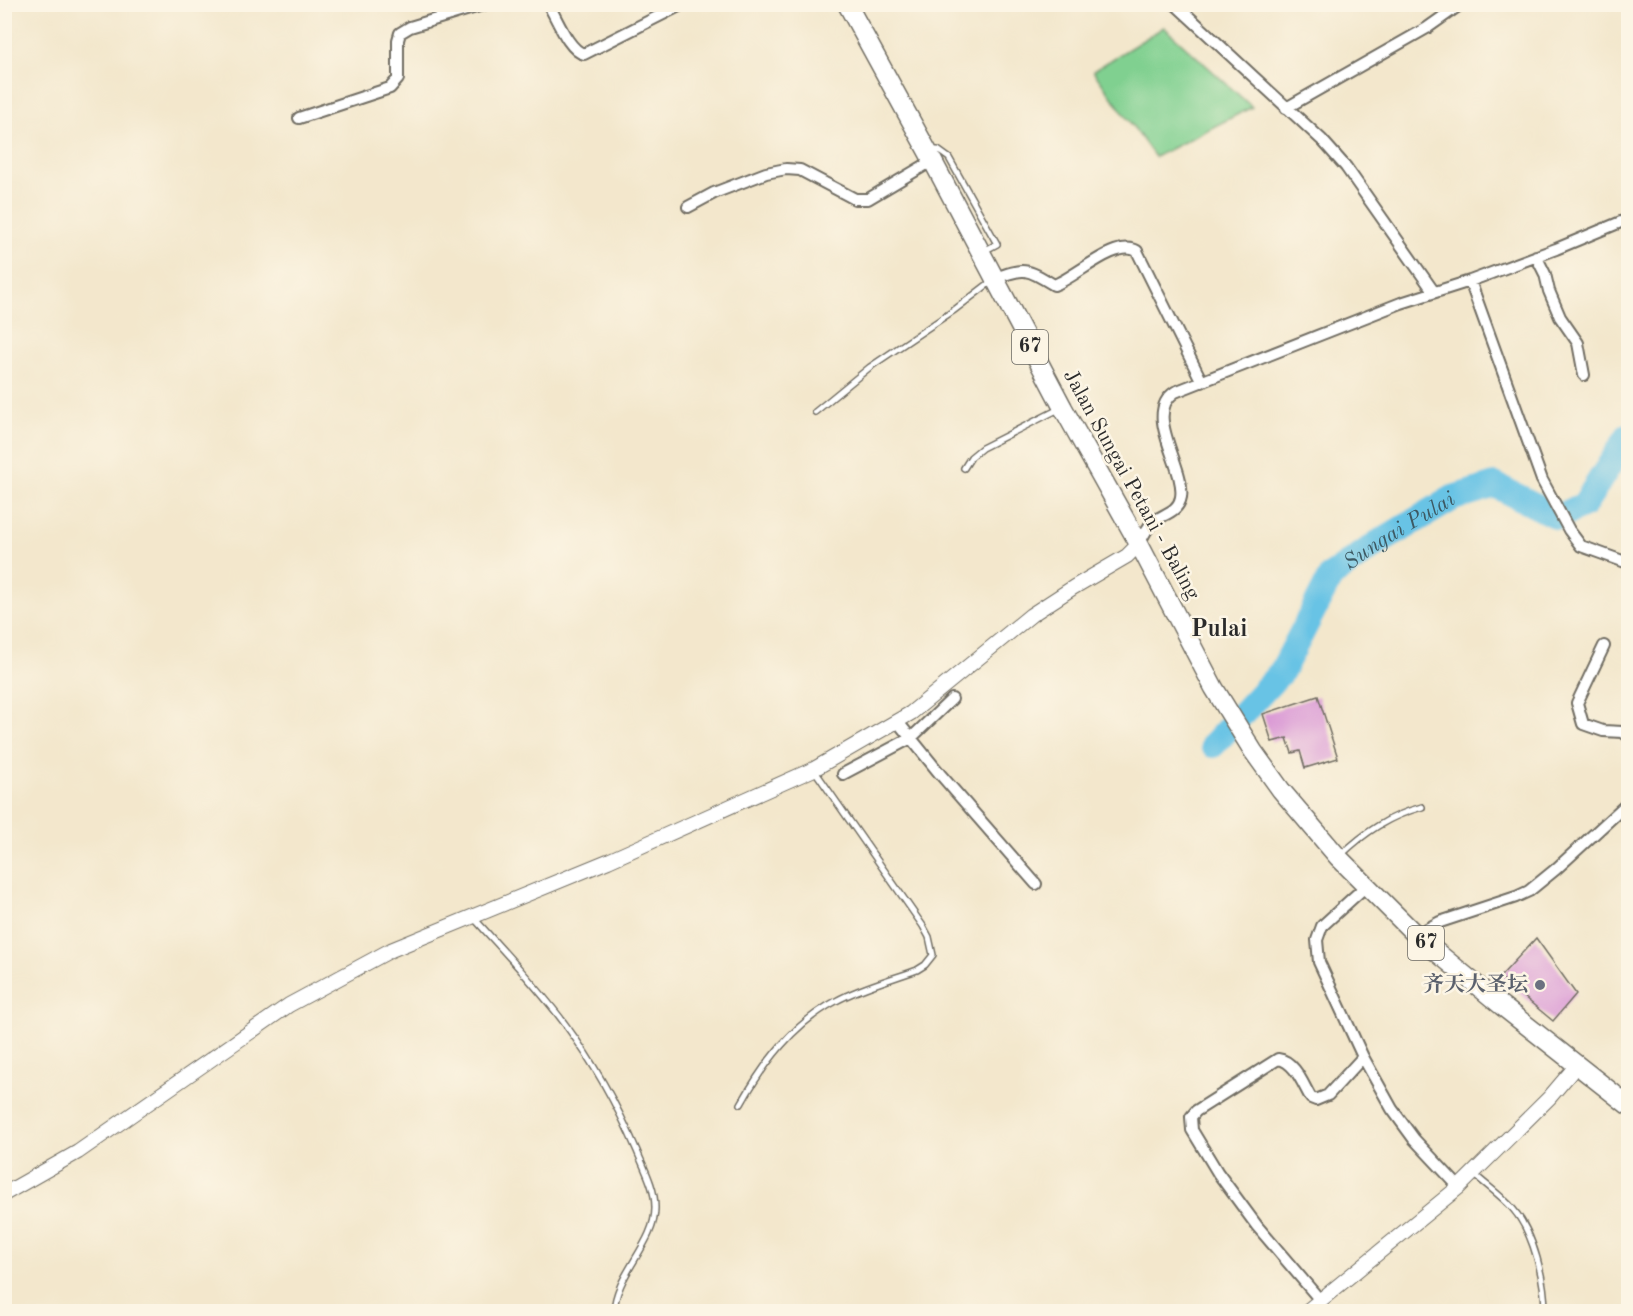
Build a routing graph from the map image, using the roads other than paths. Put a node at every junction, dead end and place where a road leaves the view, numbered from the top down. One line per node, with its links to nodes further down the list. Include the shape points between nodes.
1 (486, 4): 8 (street, via 400,33 398,79 390,88)
2 (548, 4): 3 (street, via 569,43 584,54)
3 (683, 4)
4 (847, 4): 9 (main road, Jalan Sungai Petani - Baling / 67)
5 (1176, 4): 7 (street)
6 (1461, 4): 7 (street)
7 (1286, 108): 15 (street, via 1346,167)
8 (299, 118)
9 (930, 156): 10 (street, via 868,199 855,199 800,170 786,169 714,193); 13 (main road, Jalan Sungai Petani - Baling / 67)
10 (688, 207)
11 (1627, 224): 12 (street)
12 (1536, 256): 14 (street); 16 (street, via 1560,317 1578,343)
13 (993, 279): 17 (street, via 1025,270 1054,285 1118,249 1132,248 1137,251); 18 (main road, Jalan Sungai Petani - Baling / 67); 19 (lane, via 870,367)
14 (1470, 282): 15 (street); 22 (street, via 1542,480 1569,530 1581,546)
15 (1434, 292): 17 (street)
16 (1584, 375)
17 (1202, 382): 21 (street, via 1175,392 1162,407 1180,499 1175,509 1151,523)
18 (1062, 408): 20 (lane, via 982,448); 21 (main road, Jalan Sungai Petani - Baling / 67)
19 (815, 412)
20 (964, 468)
21 (1139, 544): 25 (street, via 1127,556 1031,615); 32 (main road, Jalan Sungai Petani - Baling / 67, via 1214,688 1253,751)
22 (1629, 563)
23 (1604, 646): 26 (street, via 1577,703 1583,724)
24 (952, 699): 27 (street)
25 (897, 721): 27 (street); 28 (street)
26 (1629, 736)
27 (911, 738): 29 (street); 33 (street)
28 (814, 769): 35 (street, via 666,836); 39 (lane, via 923,926 933,955 918,970 857,991 819,1011 765,1063)
29 (843, 774)
30 (1629, 802): 36 (street, via 1529,891 1440,922)
31 (1422, 807): 32 (lane, via 1370,829)
32 (1338, 857): 34 (main road, Jalan Sungai Petani - Baling / 67)
33 (1036, 884)
34 (1366, 886): 36 (main road, Jalan Sungai Petani - Baling / 67); 37 (street, via 1327,920 1317,940 1322,971)
35 (472, 916): 43 (street, via 391,950 289,1005 78,1152); 45 (lane, via 579,1043 626,1124 653,1190 655,1206 650,1229 618,1290)
36 (1416, 935): 38 (main road, Jalan Sungai Petani - Baling / 67)
37 (1363, 1057): 42 (street, via 1414,1139); 44 (street, via 1328,1095 1317,1100 1311,1098 1290,1064 1278,1059 1191,1117 1192,1130 1218,1173)
38 (1577, 1065): 40 (main road, Jalan Sungai Petani - Baling / 67); 41 (street)
39 (741, 1104)
40 (1629, 1105)
41 (1473, 1173): 42 (street); 47 (lane, via 1515,1210 1527,1229 1545,1295)
42 (1459, 1187): 44 (street)
43 (4, 1194)
44 (1320, 1300): 46 (street)
45 (614, 1311)
46 (1306, 1311)
47 (1545, 1311)

